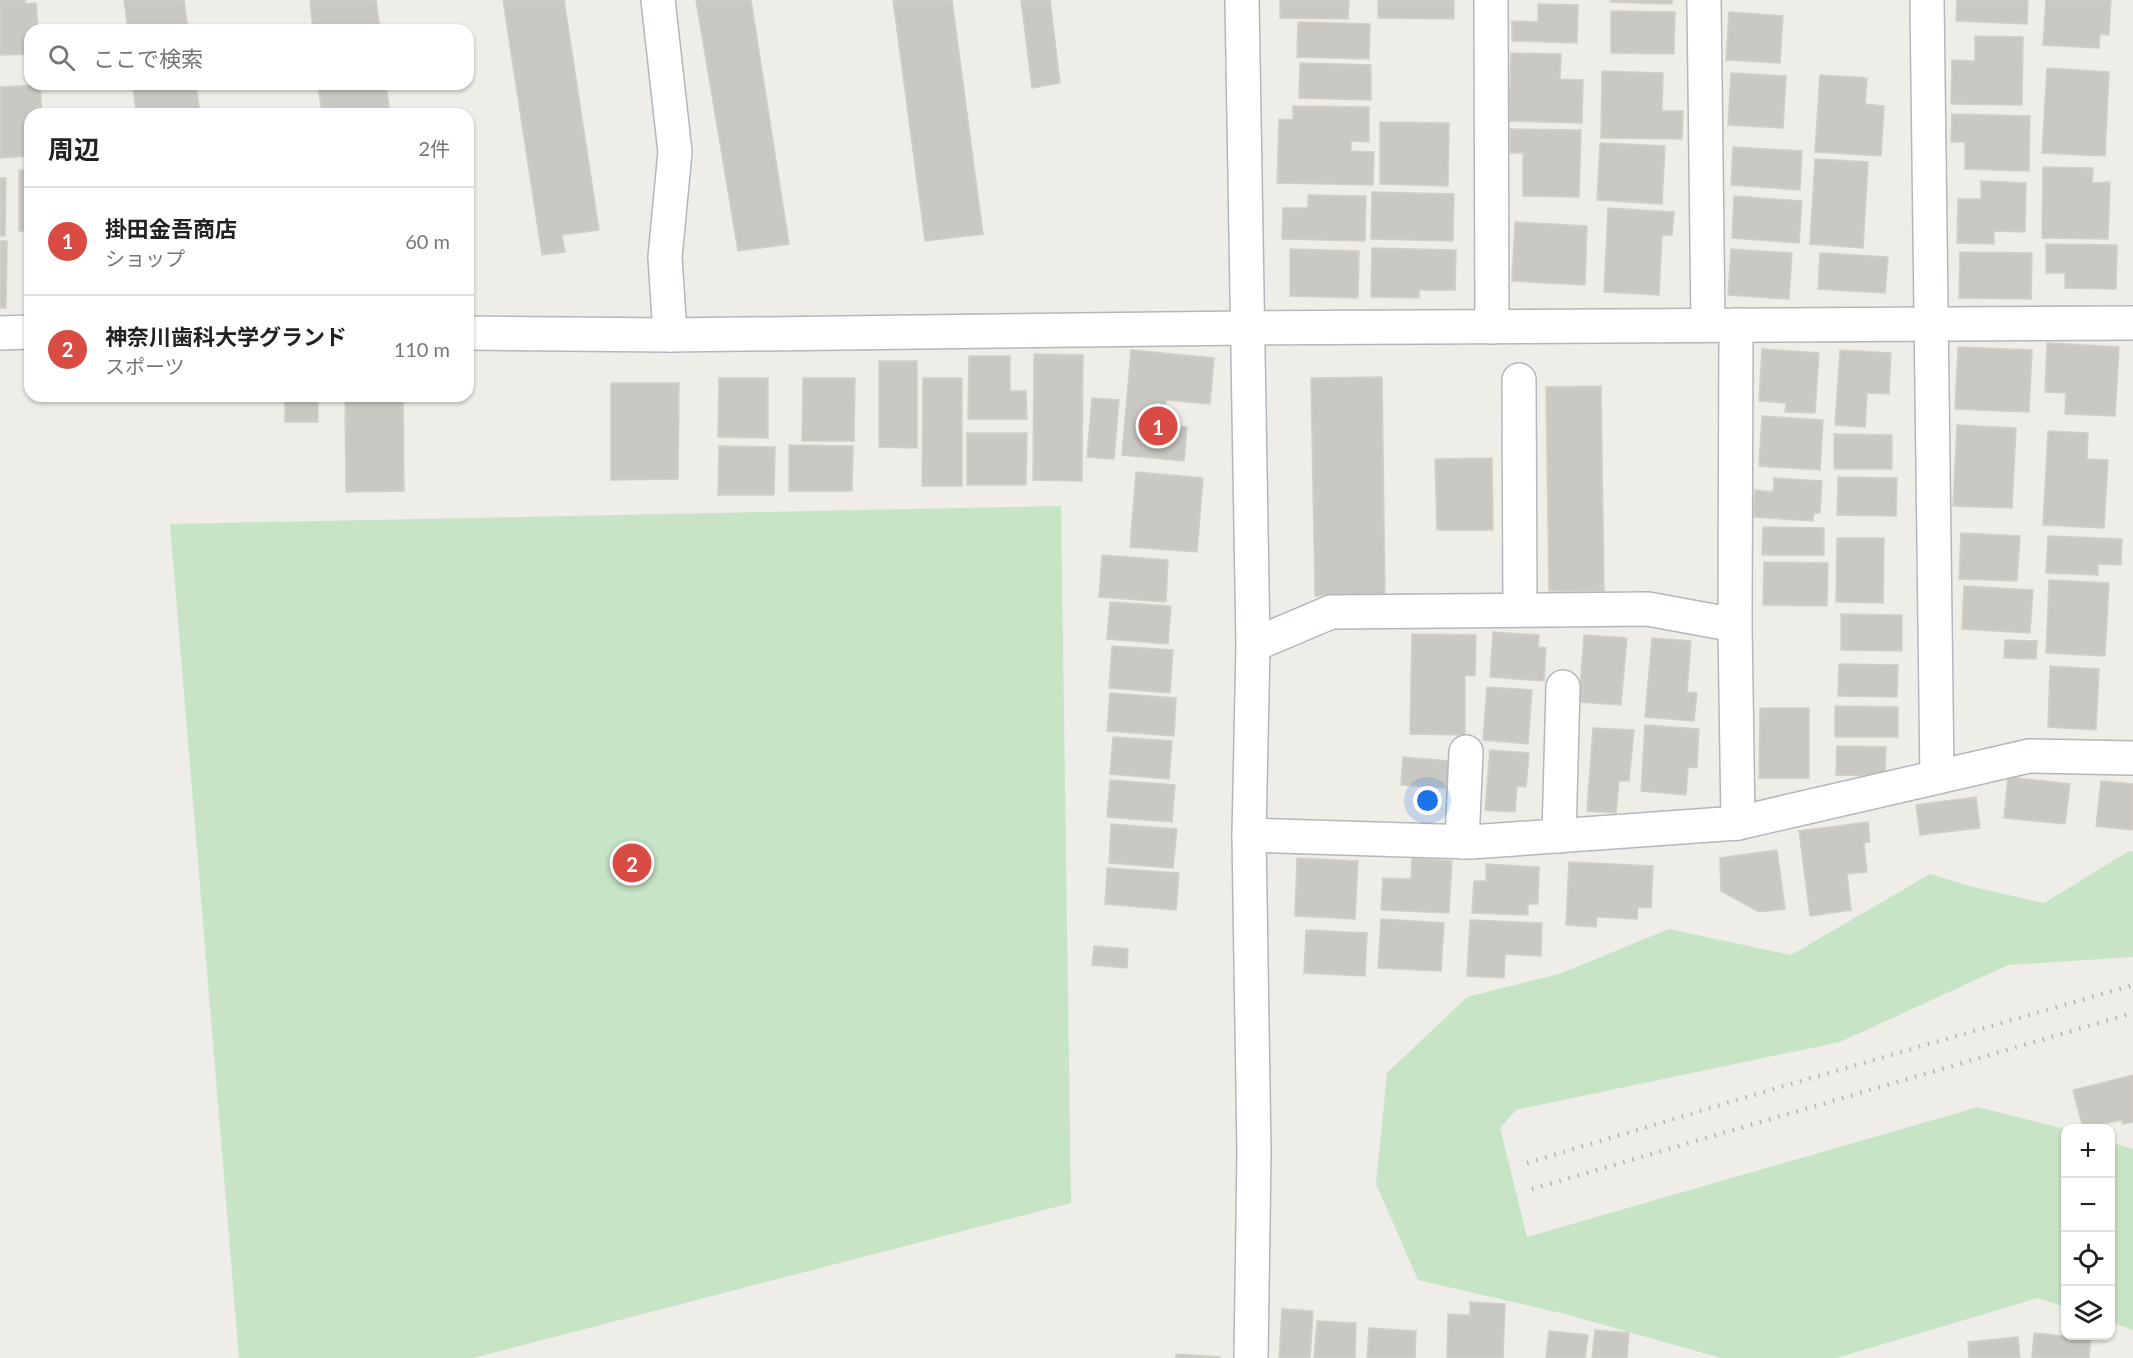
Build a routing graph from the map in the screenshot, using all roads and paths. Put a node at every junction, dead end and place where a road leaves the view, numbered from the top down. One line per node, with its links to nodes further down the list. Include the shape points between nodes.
1 (658, 0): 14 (street, via 675,152 665,257)
2 (1242, 0): 10 (street)
3 (1491, 0): 9 (street)
4 (1704, 0): 8 (street)
5 (1927, 0): 7 (street)
6 (2133, 323): 7 (street)
7 (1930, 324): 8 (street); 22 (street)
8 (1722, 325): 9 (street); 17 (street)
9 (1492, 327): 10 (street)
10 (1246, 328): 14 (street); 18 (street)
11 (24, 332): 12 (street)
12 (0, 333)
13 (474, 333): 14 (street)
14 (670, 335)
15 (1519, 380): 16 (street)
16 (1520, 610): 17 (street, via 1648,609); 18 (street, via 1331,612)
17 (1735, 625): 23 (street)
18 (1253, 645): 24 (street)
19 (1563, 687): 25 (street)
20 (1466, 752): 26 (street)
21 (2133, 758): 22 (street, via 2029,756)
22 (1937, 777): 23 (street)
23 (1738, 823): 25 (street)
24 (1249, 836): 26 (street); 27 (street, via 1254,1152)
25 (1559, 836): 26 (street)
26 (1462, 842)
27 (1251, 1358)

